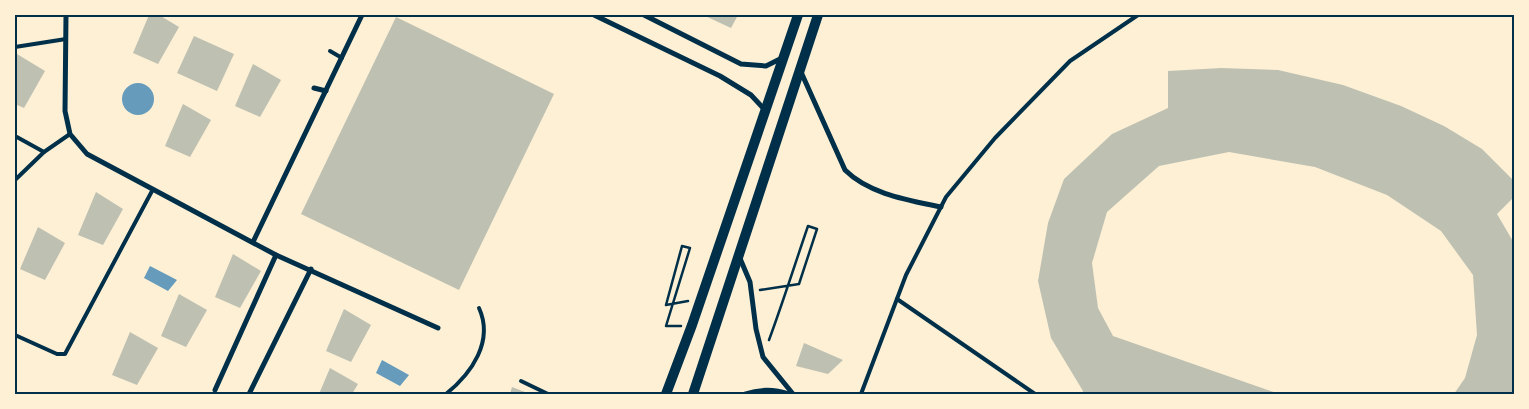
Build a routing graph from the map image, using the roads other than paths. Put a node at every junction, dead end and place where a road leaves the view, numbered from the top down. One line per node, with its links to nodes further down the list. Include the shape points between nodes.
1 (66, 15): 8 (street)
2 (362, 15): 11 (street)
3 (594, 15): 16 (street, via 720,76 751,95)
4 (644, 15): 12 (street, via 742,64 766,66)
5 (798, 15): 12 (main road)
6 (818, 15): 13 (main road)
7 (1138, 15): 22 (lane, via 1070,61 995,138)
8 (66, 39): 9 (lane); 17 (street, via 66,111)
9 (15, 47)
10 (330, 51): 11 (lane)
11 (342, 58): 15 (street)
12 (783, 58): 16 (main road)
13 (800, 69): 22 (street, via 845,170 855,180 907,200); 25 (main road)
14 (314, 88): 15 (street)
15 (326, 91): 23 (street)
16 (765, 110): 36 (main road)
17 (70, 134): 19 (lane); 21 (street, via 87,154)
18 (15, 136): 19 (lane)
19 (44, 152): 20 (lane)
20 (15, 179)
21 (152, 190): 23 (street); 30 (lane, via 65,354 57,354)
22 (941, 207): 27 (lane)
23 (253, 242): 24 (street)
24 (276, 255): 26 (street); 32 (street)
25 (739, 256): 37 (main road); 40 (street, via 750,282 763,357)
26 (311, 269): 29 (street); 33 (street)
27 (897, 299): 41 (lane); 42 (lane)
28 (479, 308): 34 (lane, via 485,320 484,343 469,371)
29 (438, 328)
30 (15, 335)
31 (521, 381): 35 (lane)
32 (215, 390)
33 (249, 394)
34 (446, 394)
35 (548, 394)
36 (666, 394)
37 (693, 394)
38 (745, 394): 39 (street, via 756,390)
39 (789, 394)
40 (793, 394)
41 (861, 394)
42 (1035, 394)

